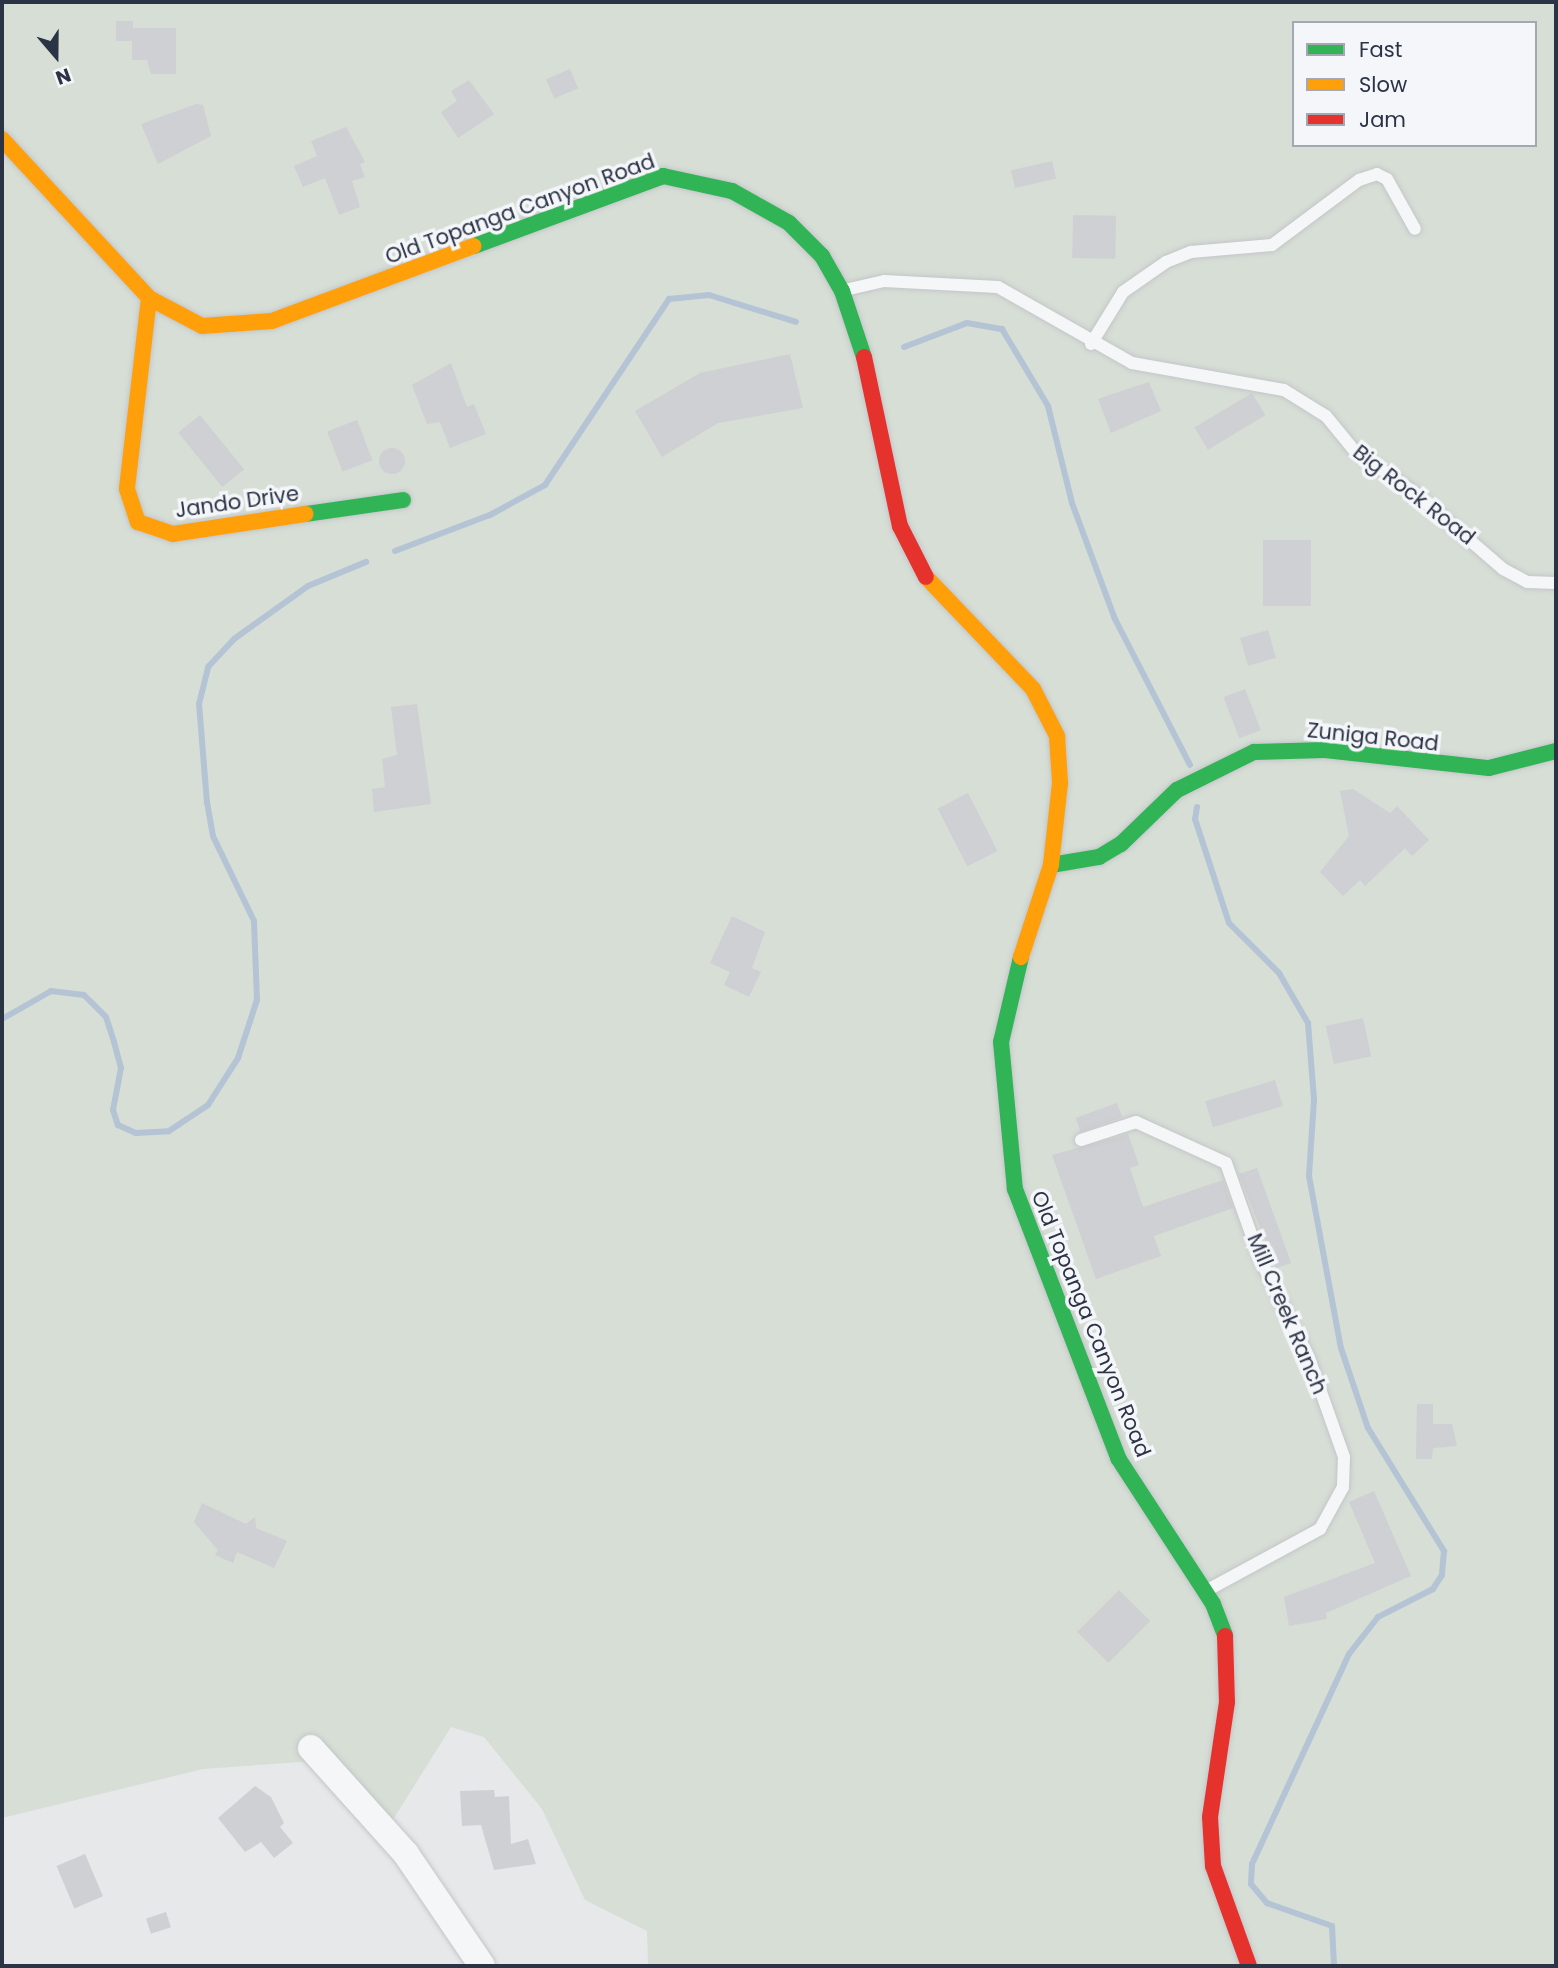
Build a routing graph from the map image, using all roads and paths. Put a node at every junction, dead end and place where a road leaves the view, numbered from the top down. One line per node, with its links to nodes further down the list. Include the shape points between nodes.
1 (2, 139): 4 (main road, Old Topanga Canyon Road)
2 (1415, 229): 5 (lane, via 1387,179 1377,174 1359,180 1272,244 1191,252 1166,262 1124,292)
3 (842, 291): 4 (main road, Old Topanga Canyon Road, via 822,256 789,223 732,191 663,176 272,321 202,327); 5 (lane, Big Rock Road, via 884,281 998,287); 9 (main road, Old Topanga Canyon Road, via 865,360 900,526 933,590 1033,689 1056,736 1060,783)
4 (149, 298): 6 (main road, Jando Drive, via 127,489 138,522 173,534)
5 (1091, 344): 7 (lane, Big Rock Road, via 1163,371 1284,390 1326,416 1353,449 1503,569 1528,582)
6 (403, 500)
7 (1556, 583)
8 (1556, 751): 9 (main road, Zuniga Road, via 1489,768 1325,750 1254,752 1177,790 1121,844 1099,857)
9 (1051, 865): 11 (main road, Old Topanga Canyon Road, via 1023,948 1001,1042 1015,1189 1118,1458)
10 (1081, 1140): 11 (lane, Mill Creek Ranch, via 1136,1122 1226,1163 1260,1259 1309,1358 1344,1457 1343,1487 1320,1529)
11 (1205, 1591): 14 (main road, Old Topanga Canyon Road, via 1229,1646 1227,1702 1210,1817 1213,1866)
12 (311, 1748): 13 (street, via 406,1854)
13 (482, 1966)
14 (1249, 1966)

